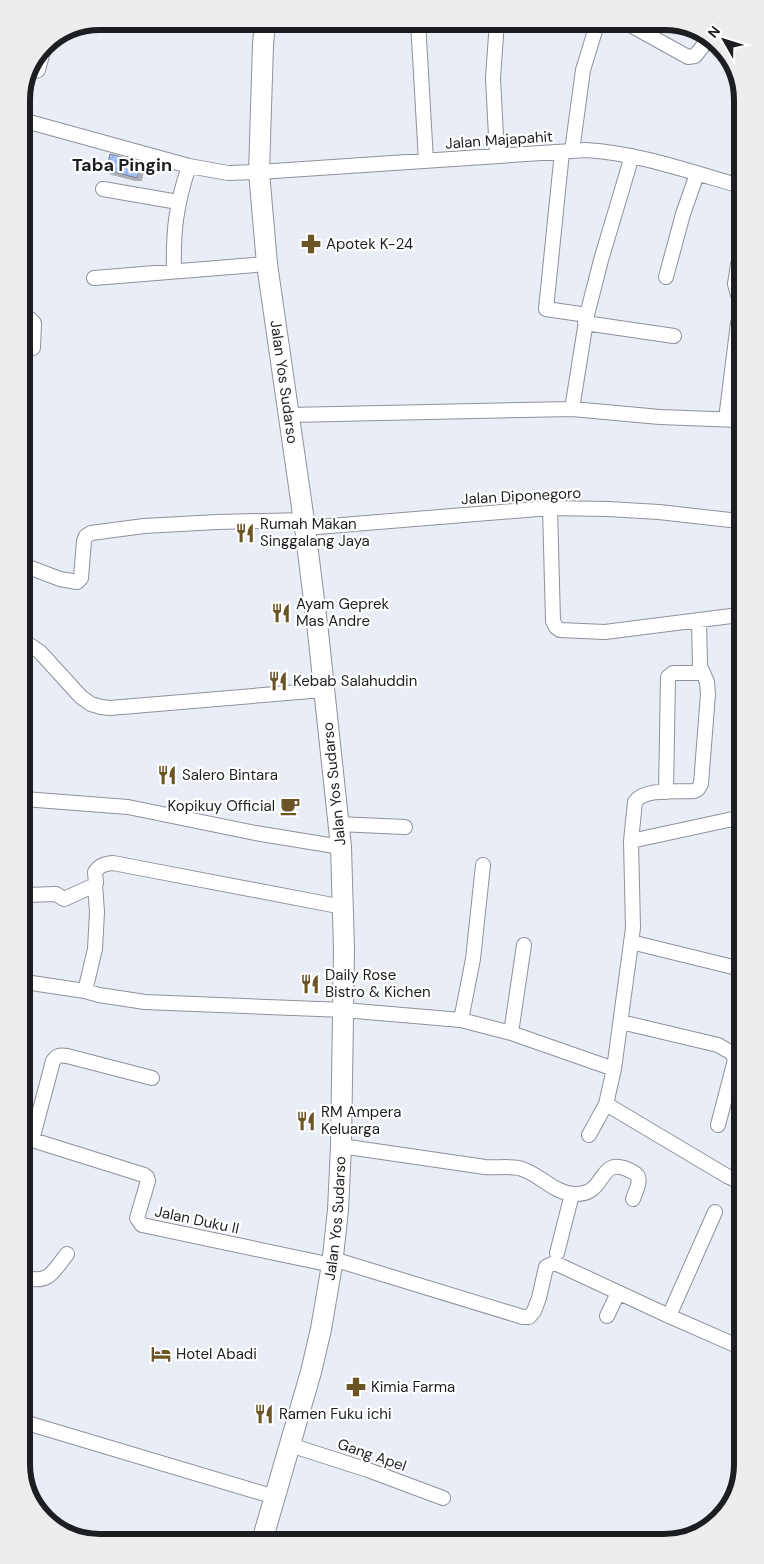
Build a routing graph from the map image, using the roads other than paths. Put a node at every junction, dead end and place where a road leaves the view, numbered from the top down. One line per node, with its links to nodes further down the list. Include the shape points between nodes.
1 (264, 30): 13 (highway, Jalan Yos Sudarso)
2 (419, 30): 11 (street)
3 (497, 30): 9 (street, via 493,78)
4 (595, 30): 8 (street, via 583,70)
5 (641, 30): 6 (street, via 688,57 695,56)
6 (699, 51)
7 (30, 122): 12 (street, Jalan Majapahit)
8 (567, 151): 9 (street, Jalan Majapahit); 10 (street, Jalan Majapahit); 23 (street, via 546,309)
9 (497, 156): 11 (street, Jalan Majapahit)
10 (632, 156): 14 (street, Jalan Majapahit); 23 (street)
11 (426, 161): 13 (street, Jalan Majapahit)
12 (189, 166): 13 (street, Jalan Majapahit, via 228,173); 17 (street)
13 (259, 172): 18 (highway, Jalan Yos Sudarso)
14 (697, 174): 15 (street, Jalan Majapahit); 20 (street)
15 (734, 183)
16 (103, 189): 17 (street)
17 (178, 202): 19 (street, via 174,223)
18 (267, 264): 19 (street); 28 (highway, Jalan Yos Sudarso)
19 (174, 271): 21 (street)
20 (666, 276)
21 (94, 278)
22 (30, 319): 25 (street, via 34,323)
23 (586, 319): 24 (street); 27 (street)
24 (674, 336)
25 (33, 348)
26 (734, 388): 29 (street)
27 (572, 409): 28 (street); 29 (street)
28 (289, 416): 32 (highway, Jalan Yos Sudarso)
29 (732, 420)
30 (550, 508): 31 (street, Jalan Diponegoro, via 608,508); 32 (street, Jalan Diponegoro); 35 (street, via 553,621 556,627 560,630 606,632)
31 (734, 520)
32 (304, 524): 33 (street, Jalan Diponegoro, via 218,522 91,533 84,541 81,578 77,582); 38 (highway, Jalan Yos Sudarso)
33 (30, 568)
34 (734, 616): 35 (street)
35 (699, 620): 37 (street)
36 (30, 645): 38 (street, via 81,696 101,707)
37 (702, 673): 39 (street, via 674,673 668,677); 39 (street, via 708,694 701,784 694,791)
38 (324, 690): 42 (highway, Jalan Yos Sudarso)
39 (666, 792): 44 (street, via 638,797)
40 (30, 799): 45 (street, via 128,807)
41 (734, 819): 44 (street)
42 (338, 824): 43 (street); 45 (highway, Jalan Yos Sudarso)
43 (405, 827)
44 (631, 841): 50 (street, via 634,914)
45 (341, 847): 49 (highway, Jalan Yos Sudarso)
46 (483, 865): 56 (street, via 473,959)
47 (95, 885): 48 (street, via 64,899 56,894); 49 (street, via 98,867 113,863); 54 (street, via 95,949)
48 (30, 895)
49 (344, 907): 55 (highway, Jalan Yos Sudarso)
50 (631, 942): 52 (street); 57 (street)
51 (524, 945): 58 (street)
52 (734, 968)
53 (30, 983): 54 (street)
54 (84, 991): 55 (street, via 145,1002)
55 (344, 1010): 56 (street); 68 (highway, Jalan Yos Sudarso)
56 (461, 1020): 58 (street)
57 (620, 1022): 59 (street, via 718,1045 732,1052); 61 (street)
58 (511, 1033): 61 (street)
59 (734, 1057)
60 (734, 1064): 64 (street)
61 (614, 1069): 63 (street)
62 (152, 1078): 66 (street, via 56,1056)
63 (606, 1104): 65 (street); 69 (street)
64 (718, 1125)
65 (589, 1135)
66 (30, 1136)
67 (30, 1139): 75 (street, Jalan Duku II, via 147,1177 137,1218 142,1225)
68 (341, 1146): 70 (street, via 488,1167 517,1168); 75 (highway, Jalan Yos Sudarso)
69 (734, 1180)
70 (572, 1194): 71 (street, via 592,1190 608,1169 616,1166 638,1175); 73 (street)
71 (633, 1199)
72 (715, 1212): 79 (street)
73 (557, 1253)
74 (67, 1254): 76 (street, via 48,1278)
75 (333, 1262): 77 (street, via 523,1317 529,1317 534,1311 546,1267 552,1264); 82 (highway, Jalan Yos Sudarso, via 320,1329)
76 (30, 1279)
77 (618, 1293): 78 (street); 79 (street)
78 (607, 1316)
79 (669, 1316): 80 (street)
80 (734, 1344)
81 (30, 1424): 83 (street)
82 (290, 1445): 83 (highway, Jalan Yos Sudarso); 84 (street, Gang Apel)
83 (275, 1497): 85 (highway, Jalan Yos Sudarso)
84 (443, 1498)
85 (264, 1534)

